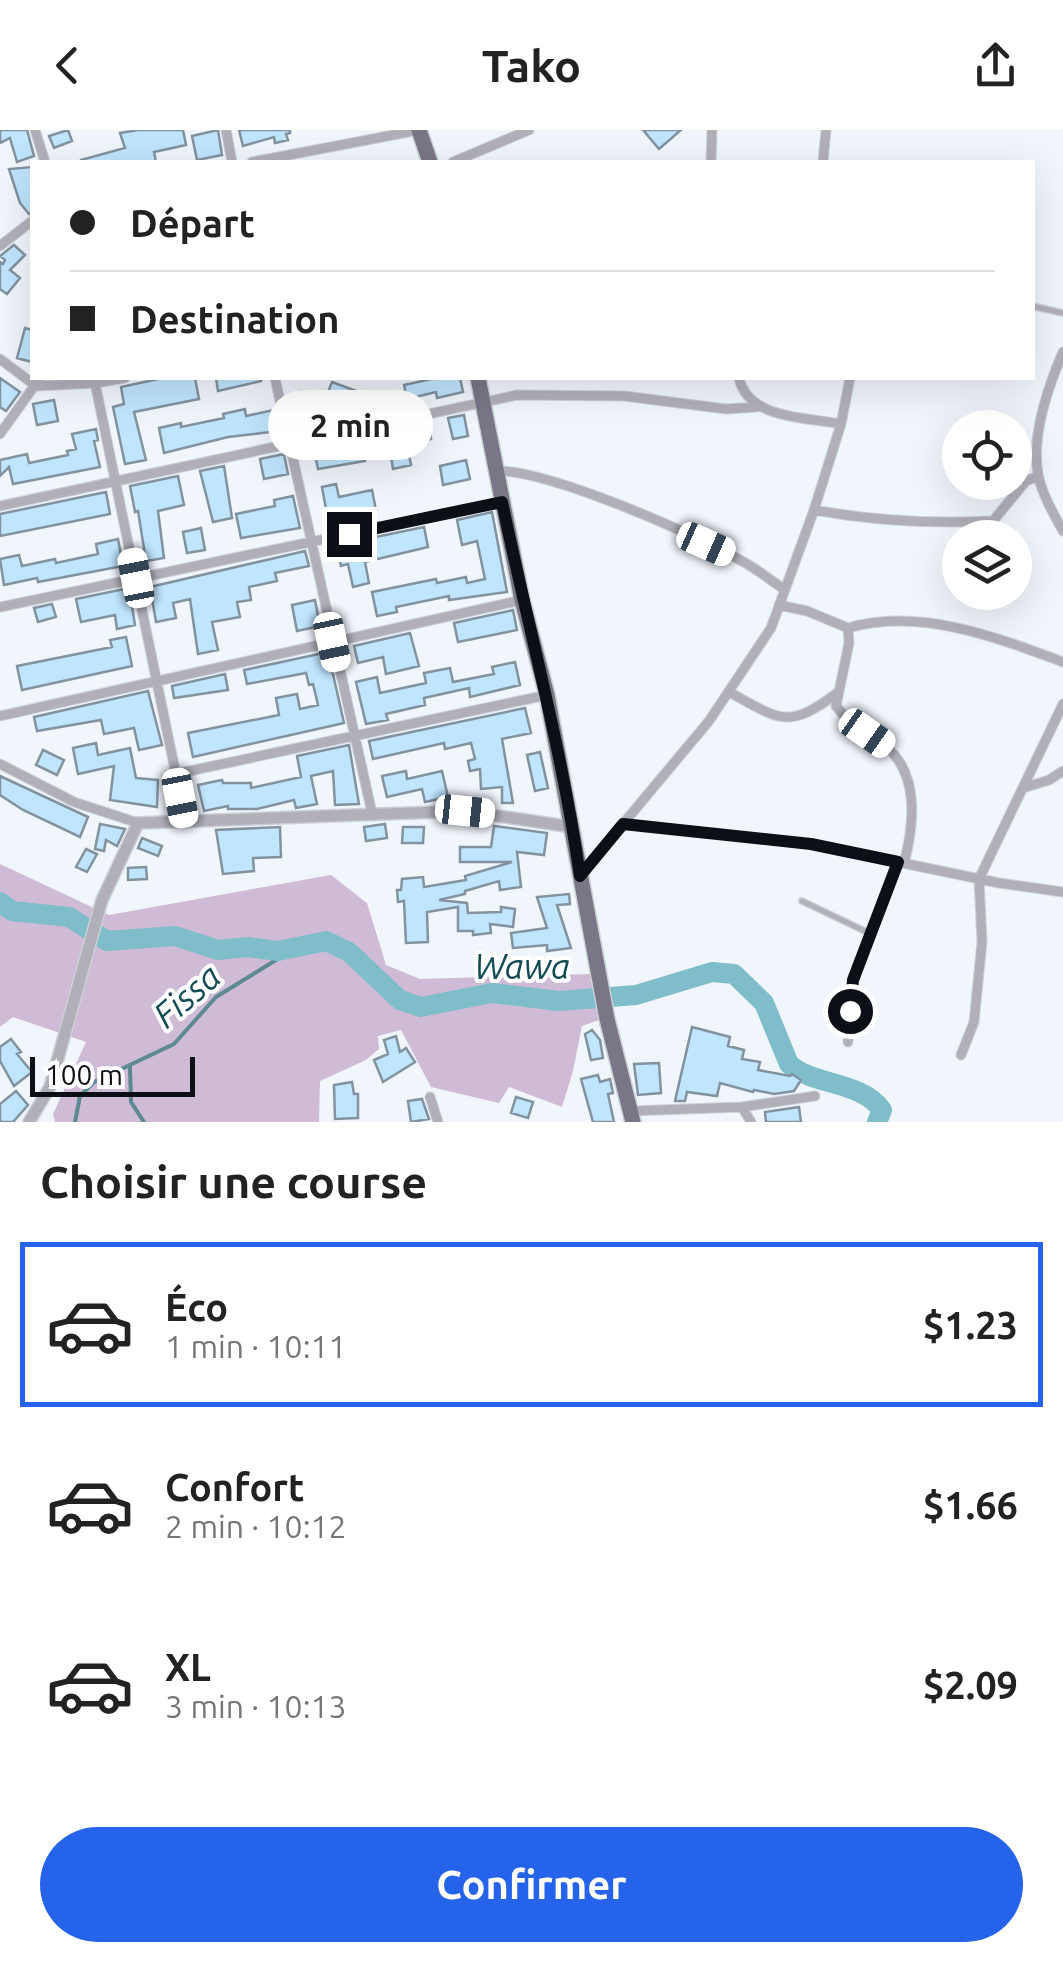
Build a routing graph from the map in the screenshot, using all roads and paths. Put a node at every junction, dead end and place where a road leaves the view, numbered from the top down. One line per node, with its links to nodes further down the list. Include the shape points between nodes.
1 (35, 130): 7 (street)
2 (226, 130): 8 (street)
3 (419, 130): 9 (street); 10 (main road)
4 (529, 130): 11 (street)
5 (712, 130): 12 (street)
6 (826, 130): 13 (street)
7 (43, 160)
8 (232, 160)
9 (262, 160)
10 (429, 160)
11 (458, 160)
12 (711, 160)
13 (823, 160)
14 (30, 223): 15 (street)
15 (0, 246)
16 (1035, 307): 17 (lane)
17 (1063, 313)
18 (1063, 352): 33 (street, via 1039,428)
19 (0, 359): 20 (street)
20 (30, 377)
21 (95, 380): 26 (street); 34 (street)
22 (275, 380): 31 (street)
23 (478, 380): 27 (main road)
24 (739, 380): 28 (street)
25 (850, 380): 29 (street)
26 (38, 382): 30 (street)
27 (481, 401): 28 (street, via 624,396); 31 (street); 32 (main road)
28 (758, 408): 29 (street)
29 (841, 424): 37 (street)
30 (0, 434)
31 (289, 443): 34 (street); 39 (street)
32 (496, 472): 35 (main road); 41 (street, via 544,479 636,513 741,560)
33 (1038, 476): 37 (street, via 1026,480 992,521 933,524); 38 (street)
34 (116, 480): 36 (street); 40 (street)
35 (502, 502): 39 (street); 42 (main road)
36 (0, 506)
37 (814, 510): 41 (street)
38 (1063, 531)
39 (311, 542): 40 (street); 46 (street)
40 (136, 578): 44 (street); 48 (street)
41 (785, 590): 43 (street)
42 (522, 600): 46 (street); 51 (main road)
43 (779, 605): 45 (street); 49 (street)
44 (0, 607)
45 (848, 628): 47 (street, via 897,618 998,638); 50 (street)
46 (332, 642): 48 (street); 54 (street)
47 (1063, 662)
48 (156, 681): 53 (street); 57 (street)
49 (728, 692): 50 (street, via 789,718 810,714); 62 (street)
50 (837, 693): 64 (street, via 844,717 899,762 913,802 913,830)
51 (547, 696): 54 (street); 63 (main road)
52 (1063, 704): 58 (street)
53 (0, 716)
54 (354, 738): 57 (street); 59 (street)
55 (0, 764): 61 (street, via 74,802)
56 (1063, 770): 58 (street)
57 (176, 774): 60 (street)
58 (1023, 788): 66 (street)
59 (372, 813): 60 (street); 63 (street, via 465,811)
60 (186, 823): 61 (street)
61 (138, 824): 76 (street, via 96,919 50,1087)
62 (623, 824): 64 (street, via 811,844); 65 (street)
63 (572, 826): 65 (main road)
64 (901, 862): 66 (street); 69 (street)
65 (580, 876): 75 (main road)
66 (979, 879): 67 (street); 71 (street, via 982,942 974,1022)
67 (1063, 892)
68 (802, 901): 69 (lane)
69 (871, 934): 70 (street, via 853,980)
70 (848, 1042)
71 (962, 1055)
72 (815, 1096): 74 (street)
73 (430, 1097): 77 (street)
74 (742, 1106): 75 (street); 78 (street)
75 (631, 1116)
76 (29, 1122)
77 (438, 1122)
78 (751, 1122)

